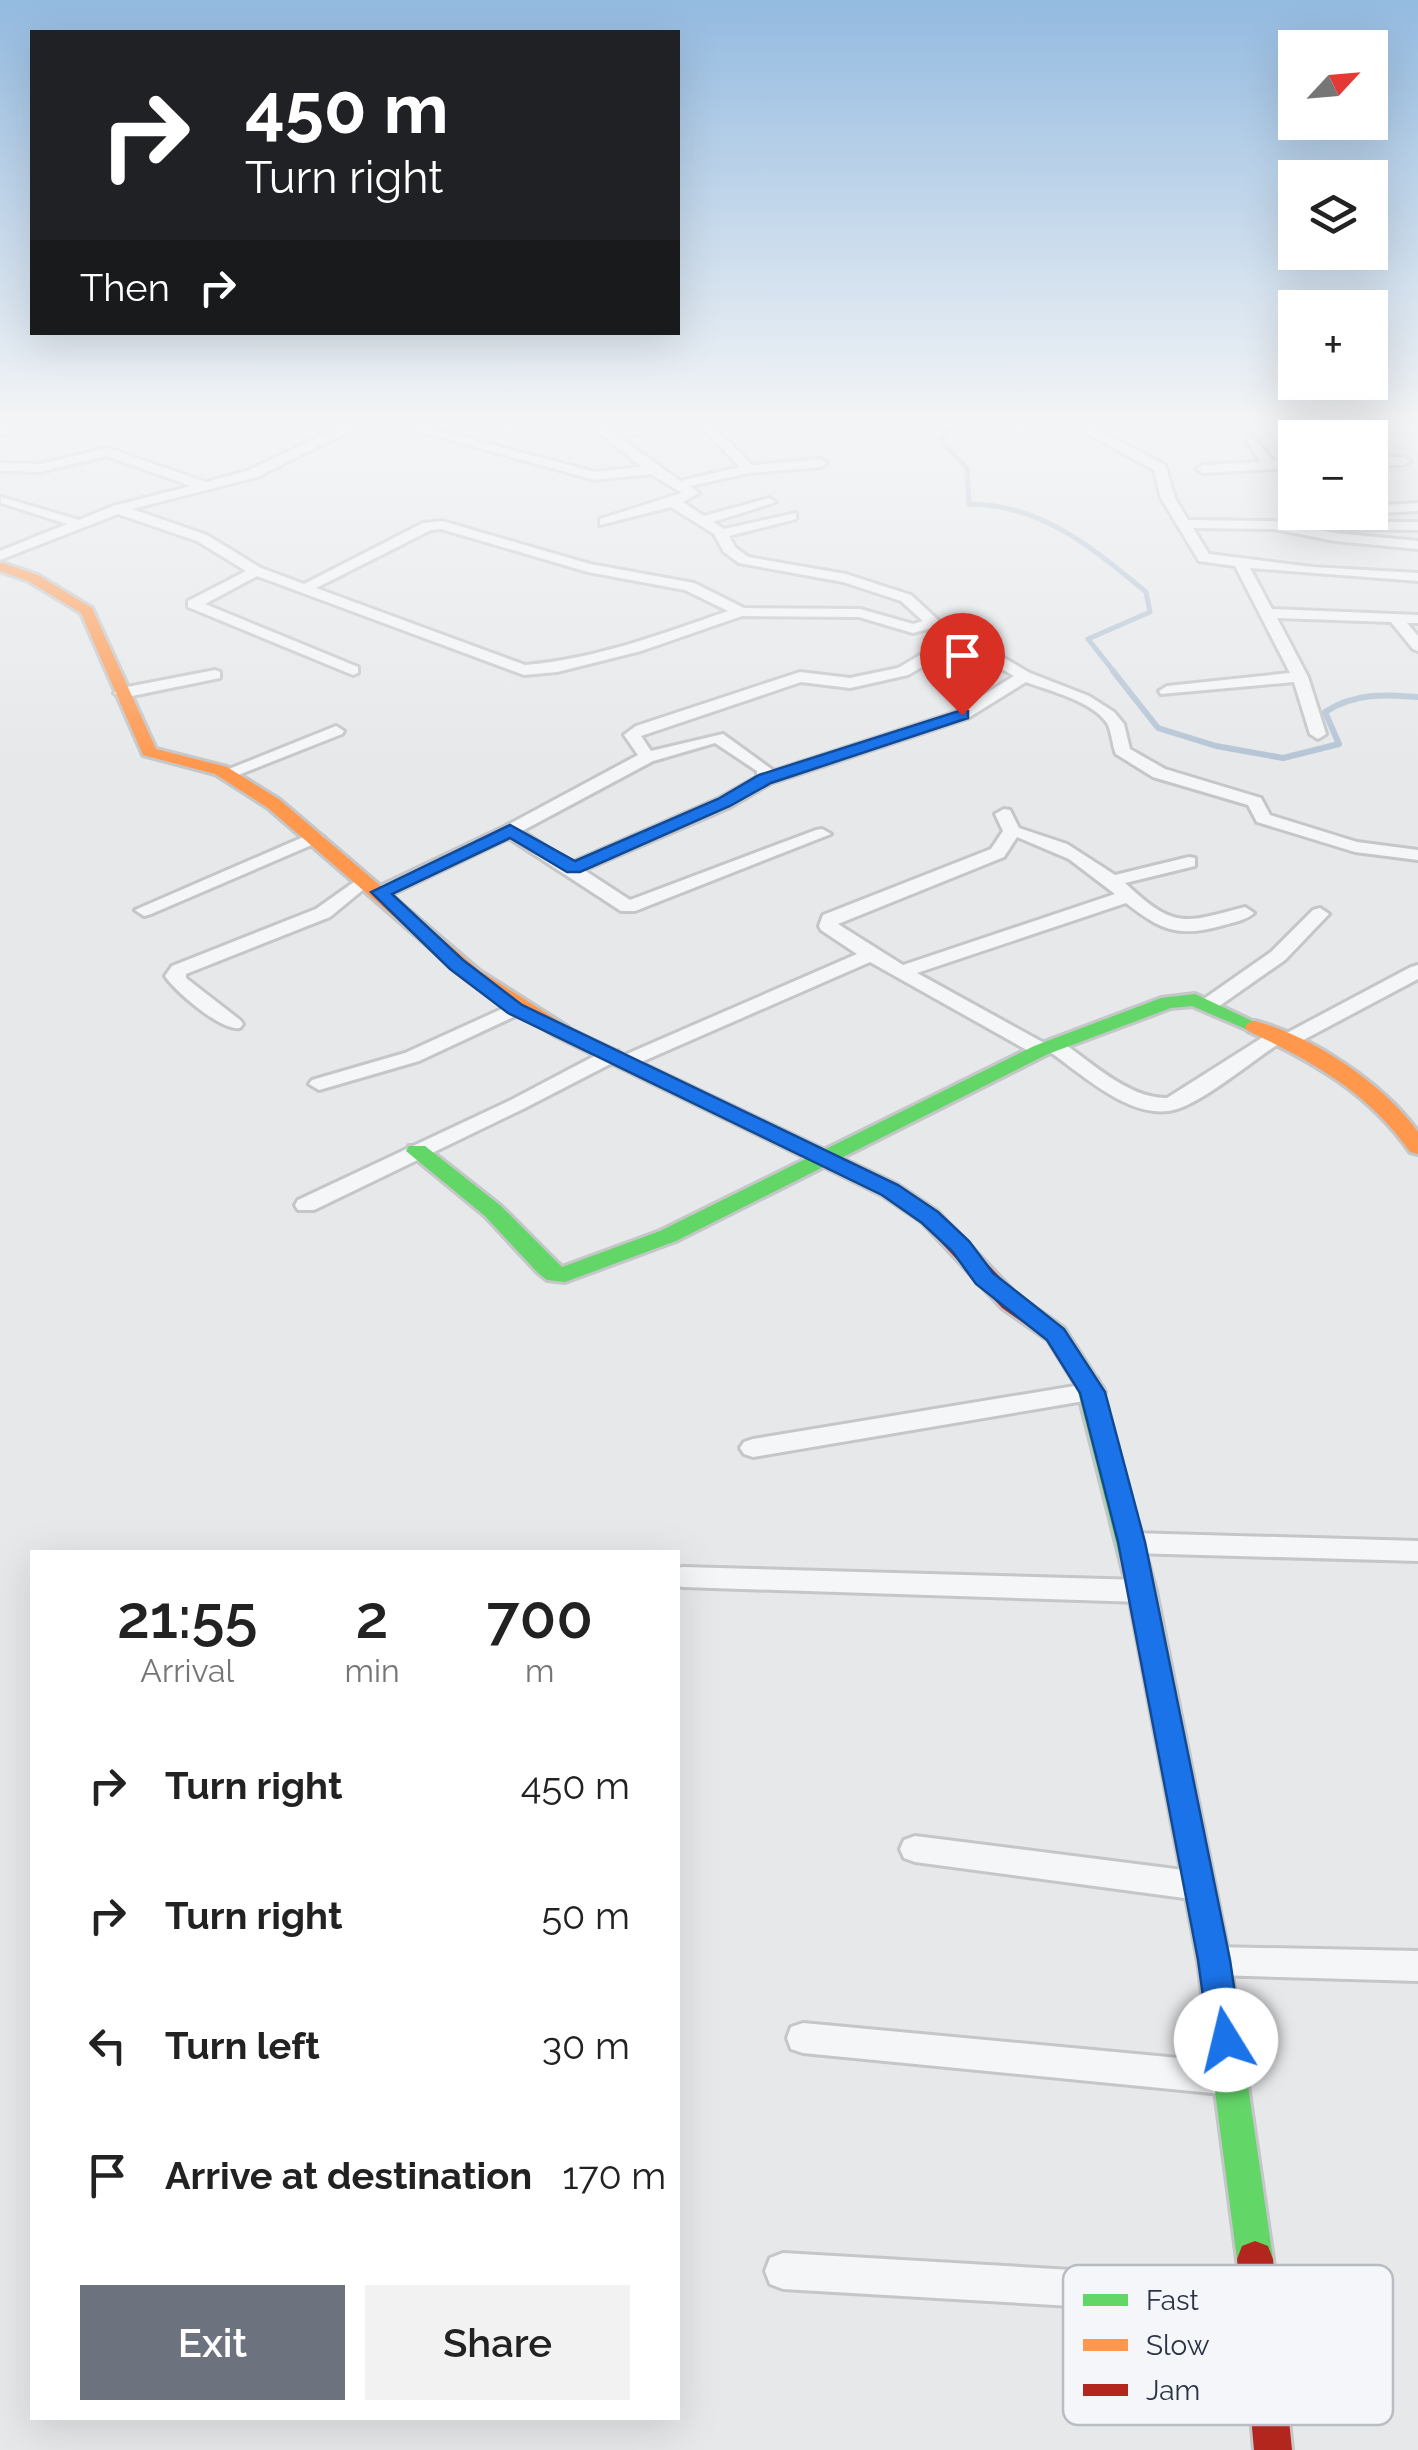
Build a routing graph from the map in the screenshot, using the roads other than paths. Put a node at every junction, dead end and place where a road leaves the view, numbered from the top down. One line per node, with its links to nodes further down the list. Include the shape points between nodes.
1 (36, 540): 9 (street)
2 (206, 540): 12 (street)
3 (399, 540): 14 (street)
4 (494, 540): 15 (street, via 588,568 689,586)
5 (725, 540): 19 (street, via 744,560 906,598)
6 (1194, 540): 10 (street, via 1204,558)
7 (1369, 540): 8 (street)
8 (1418, 545)
9 (0, 556)
10 (1241, 564): 13 (street); 16 (street)
11 (0, 566): 27 (street, via 87,611)
12 (256, 570): 14 (street); 22 (street, via 193,604)
13 (1418, 577)
14 (304, 588): 15 (street, via 524,670 636,648)
15 (741, 612): 19 (street, via 860,613 913,629)
16 (1266, 612): 17 (street); 25 (street)
17 (1396, 619): 18 (street); 21 (street)
18 (1418, 620)
19 (933, 623): 20 (street)
20 (960, 638): 24 (street); 30 (street, via 903,672 850,683 800,677 642,729 632,740)
21 (1418, 646)
22 (353, 670)
23 (215, 675): 27 (street)
24 (1025, 676): 32 (street, via 962,715); 36 (street, via 1108,715 1122,751 1159,772 1255,802 1263,818 1281,824 1355,847)
25 (1300, 676): 26 (street); 29 (street)
26 (1167, 691)
27 (122, 693): 31 (street, via 149,752)
28 (336, 731): 31 (street)
29 (1318, 734)
30 (647, 757): 32 (street, via 718,737 766,770); 33 (street)
31 (226, 773): 35 (street)
32 (765, 779): 38 (street)
33 (510, 830): 38 (street); 39 (street)
34 (822, 834): 38 (street, via 636,906 620,905)
35 (316, 837): 39 (street); 41 (street)
36 (1418, 855)
37 (1189, 862): 40 (street)
38 (574, 868)
39 (372, 886): 48 (street); 49 (street, via 323,914 179,970 179,982)
40 (1121, 889): 42 (street, via 1177,928); 44 (street, via 1070,851 1008,822 1004,848 986,860 830,919 832,932); 45 (street)
41 (144, 910)
42 (1246, 913)
43 (1320, 914): 47 (street, via 1278,956)
44 (870, 955): 45 (street); 52 (street)
45 (904, 971): 51 (street)
46 (1418, 972): 50 (street)
47 (1208, 1004): 50 (street); 51 (street, via 1168,1002)
48 (515, 1009): 52 (street); 53 (street, via 427,1052)
49 (233, 1024)
50 (1280, 1040): 51 (street, via 1158,1107); 54 (street, via 1360,1084)
51 (1047, 1047): 56 (street)
52 (618, 1058): 55 (street); 56 (street)
53 (319, 1084)
54 (1415, 1134)
55 (417, 1151): 56 (street, via 493,1210 555,1274 668,1236); 57 (street)
56 (826, 1157): 58 (street, via 930,1218 985,1278 1056,1334)
57 (306, 1205)
58 (1093, 1392): 59 (street); 60 (street)
59 (753, 1448)
60 (1131, 1542): 61 (street); 63 (street)
61 (1418, 1551)
62 (683, 1577): 63 (street)
63 (1142, 1591): 65 (street)
64 (915, 1850): 65 (street)
65 (1199, 1886): 66 (street)
66 (1214, 1960): 67 (street); 69 (street)
67 (1418, 1966)
68 (803, 2038): 69 (street)
69 (1232, 2079): 70 (street)
70 (1256, 2265)
71 (783, 2271): 72 (street)
72 (1063, 2288)

